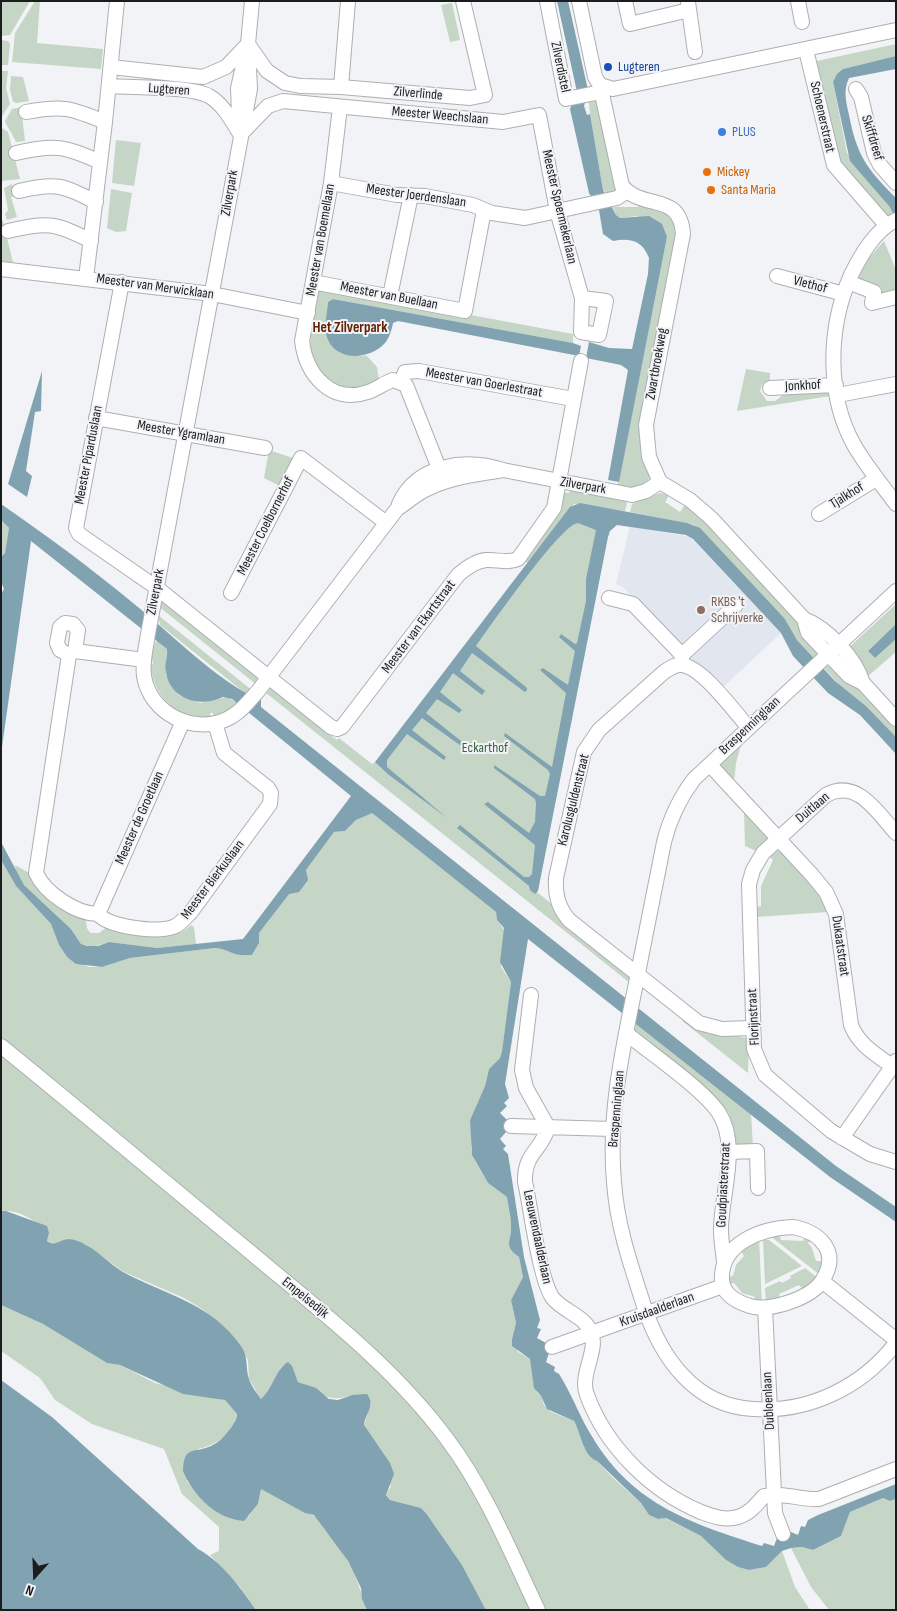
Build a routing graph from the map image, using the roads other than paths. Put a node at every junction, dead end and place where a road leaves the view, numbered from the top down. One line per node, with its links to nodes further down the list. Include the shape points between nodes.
1 (116, 1): 16 (street)
2 (252, 1): 13 (street, Zilverpark)
3 (348, 1): 18 (street)
4 (463, 1): 18 (street, Zilverlinde, via 485,95 470,98)
5 (547, 1): 20 (street, Zilverdistel, via 566,99)
6 (578, 1): 20 (street, via 595,77)
7 (584, 1): 20 (street)
8 (625, 1): 10 (street, via 630,24)
9 (798, 1): 11 (street)
10 (688, 5): 15 (street)
11 (802, 22)
12 (896, 30): 14 (street)
13 (248, 44): 16 (street, Lugteren, via 226,67 202,77); 18 (street, via 267,71 285,83); 25 (street, Zilverpark, via 238,88)
14 (806, 50): 20 (street); 36 (street, Schoenerstraat, via 834,165)
15 (695, 52)
16 (111, 67): 17 (street)
17 (109, 86): 24 (street); 25 (street, Lugteren, via 190,91 208,96 221,105)
18 (341, 87)
19 (856, 89): 29 (street, Skiffdreef, via 861,97 874,153 880,166)
20 (602, 90): 31 (street)
21 (340, 107): 23 (street, Meester Weechslaan, via 503,122); 25 (street, via 283,101 268,106); 28 (street, Meester van Boemellaan)
22 (26, 112): 24 (street, via 54,106 73,109)
23 (539, 115): 35 (street, Meester Spoermekerlaan)
24 (105, 122): 27 (street)
25 (240, 134): 45 (street, Zilverpark)
26 (16, 153): 27 (street, via 49,146 70,148)
27 (100, 162): 33 (street)
28 (331, 183): 32 (street, Meester Joerdenslaan); 43 (street, Meester van Boemellaan)
29 (896, 184)
30 (19, 192): 33 (street, via 45,185 65,187)
31 (622, 194): 35 (street, Meester Joerdenslaan); 61 (street, Zwartbroekweg, via 665,204 682,222 683,234 646,425 649,457)
32 (411, 195): 34 (street, Meester Joerdenslaan, via 473,205); 46 (street)
33 (96, 202): 38 (street)
34 (484, 210): 35 (street, Meester Joerdenslaan, via 525,218); 46 (street, Meester van Buellaan, via 465,311)
35 (557, 211): 48 (street, Meester Spoermekerlaan)
36 (891, 222): 44 (street, via 857,263)
37 (8, 231): 38 (street, via 48,224 61,226)
38 (91, 241): 41 (street)
39 (1, 269): 41 (street, Meester van Merwicklaan)
40 (777, 276): 44 (street, Vlethof)
41 (86, 278): 42 (street, Meester van Merwicklaan)
42 (122, 282): 45 (street, Meester van Merwicklaan); 56 (street, Meester Piparduslaan)
43 (313, 282): 46 (street, Meester van Buellaan); 49 (street, Meester van Boemellaan)
44 (846, 288): 47 (street, Vlethof, via 874,292 872,303); 54 (street, via 834,339)
45 (212, 294): 49 (street, Meester van Merwicklaan); 57 (street, Zilverpark)
46 (390, 296)
47 (896, 297)
48 (582, 298)
49 (308, 313): 51 (street, Meester van Boemellaan, via 302,340 304,354 307,365 323,386 354,395 369,392 393,380)
50 (581, 361): 55 (street)
51 (401, 382): 55 (street, Meester van Goerlestraat, via 405,372 419,371); 59 (street, via 409,390)
52 (896, 384): 54 (street, Jonkhof)
53 (770, 388): 54 (street, Jonkhof)
54 (837, 390): 62 (street, via 854,444)
55 (573, 399): 60 (street)
56 (96, 418): 57 (street, Meester Ygramlaan); 66 (street, Meester Piparduslaan, via 76,528 79,534)
57 (186, 434): 58 (street, Meester Ygramlaan); 66 (street, Zilverpark)
58 (265, 448)
59 (442, 475): 60 (street, Zilverpark, via 454,464 471,463); 65 (street, Zilverpark, via 424,476 412,485 397,509)
60 (559, 482): 61 (street, Zilverpark, via 632,494 646,491); 74 (street, Meester van Ekartstraat, via 554,508 518,559 476,562 458,575 342,727 331,728)
61 (660, 482): 71 (street, via 690,500 711,518 804,619 808,633)
62 (885, 483): 63 (street); 64 (street, Tjalkhof)
63 (896, 504)
64 (819, 514)
65 (384, 522): 68 (street, Meester Coelbornerhof, via 301,458); 74 (street, Zilverpark)
66 (157, 588): 72 (street, Zilverpark); 74 (street)
67 (896, 591): 71 (street, Braspenninglaan)
68 (231, 593)
69 (610, 598): 73 (street, via 633,604)
70 (736, 605): 73 (street, Karolusguldenstraat)
71 (828, 653): 75 (street, via 849,676 863,683); 78 (street, Braspenninglaan)
72 (144, 660): 76 (street, Zilverpark, via 144,676 150,693 168,714); 82 (street, Meester Bierkuslaan, via 72,652 36,873 41,884 62,900 89,914)
73 (682, 660): 78 (street, via 697,671); 83 (street, Karolusguldenstraat, via 664,672 591,739 579,768 556,878 558,904 562,912)
74 (267, 676): 77 (street, Zilverpark, via 242,709)
75 (896, 719)
76 (183, 722): 77 (street, Zilverpark, via 205,726); 82 (street, Meester de Groetlaan)
77 (216, 723): 82 (street, Meester Bierkuslaan, via 224,753 268,788 270,804 179,924 172,928 142,928 104,922)
78 (748, 726): 79 (street, Braspenninglaan)
79 (710, 765): 81 (street, Dukaatstraat); 83 (street, Braspenninglaan, via 682,794 671,816)
80 (896, 833): 81 (street, Duitlaan, via 864,798 844,789 826,795)
81 (778, 838): 85 (street, Florijnstraat, via 759,858 749,884); 88 (street, Dukaatstraat, via 821,886 836,914 849,1019 854,1031 867,1049)
82 (98, 914)
83 (638, 975): 85 (street, Karolusguldenstraat, via 699,1023 722,1030); 86 (street, Braspenninglaan)
84 (531, 996): 90 (street, via 522,1070 526,1088)
85 (753, 1028): 92 (street, Florijnstraat, via 754,1049 765,1075)
86 (626, 1029): 91 (street, Braspenninglaan); 93 (street, Goudpiasterstraat, via 720,1114)
87 (1, 1046): 108 (street, Empelsedijk, via 325,1314 392,1375 428,1414 465,1465 492,1510)
88 (894, 1063): 92 (street)
89 (510, 1126): 90 (street)
90 (548, 1127): 91 (street); 101 (street, Leeuwendaalderlaan, via 525,1168 538,1250 552,1297 588,1326)
91 (612, 1129): 100 (street, Braspenninglaan, via 614,1183 621,1230)
92 (842, 1138): 94 (street, Florijnstraat, via 870,1154)
93 (728, 1152): 95 (street, via 757,1151); 96 (street, Goudpiasterstraat, via 721,1230)
94 (896, 1162)
95 (758, 1188)
96 (724, 1261): 97 (street, via 730,1252 762,1232 781,1228 806,1230 824,1242 828,1267); 98 (street)
97 (822, 1281): 99 (street, via 796,1300); 102 (street)
98 (723, 1286): 99 (street, via 740,1303); 100 (street, Kruisdaalderlaan)
99 (765, 1308): 104 (street, Dubloenlaan)
100 (647, 1314): 101 (street, Kruisdaalderlaan); 104 (street, Braspenninglaan, via 663,1348 693,1386 722,1404)
101 (592, 1334): 103 (street, Kruisdaalderlaan); 106 (street, via 586,1394 598,1419 638,1471 666,1495 711,1516 739,1517 764,1496)
102 (896, 1342): 104 (street, Braspenninglaan, via 866,1374 846,1388 797,1407)
103 (552, 1347)
104 (769, 1410): 106 (street, Dubloenlaan)
105 (896, 1469): 106 (street, via 819,1499)
106 (775, 1494): 107 (street, Dubloenlaan, via 775,1512)
107 (783, 1534)
108 (538, 1610)

